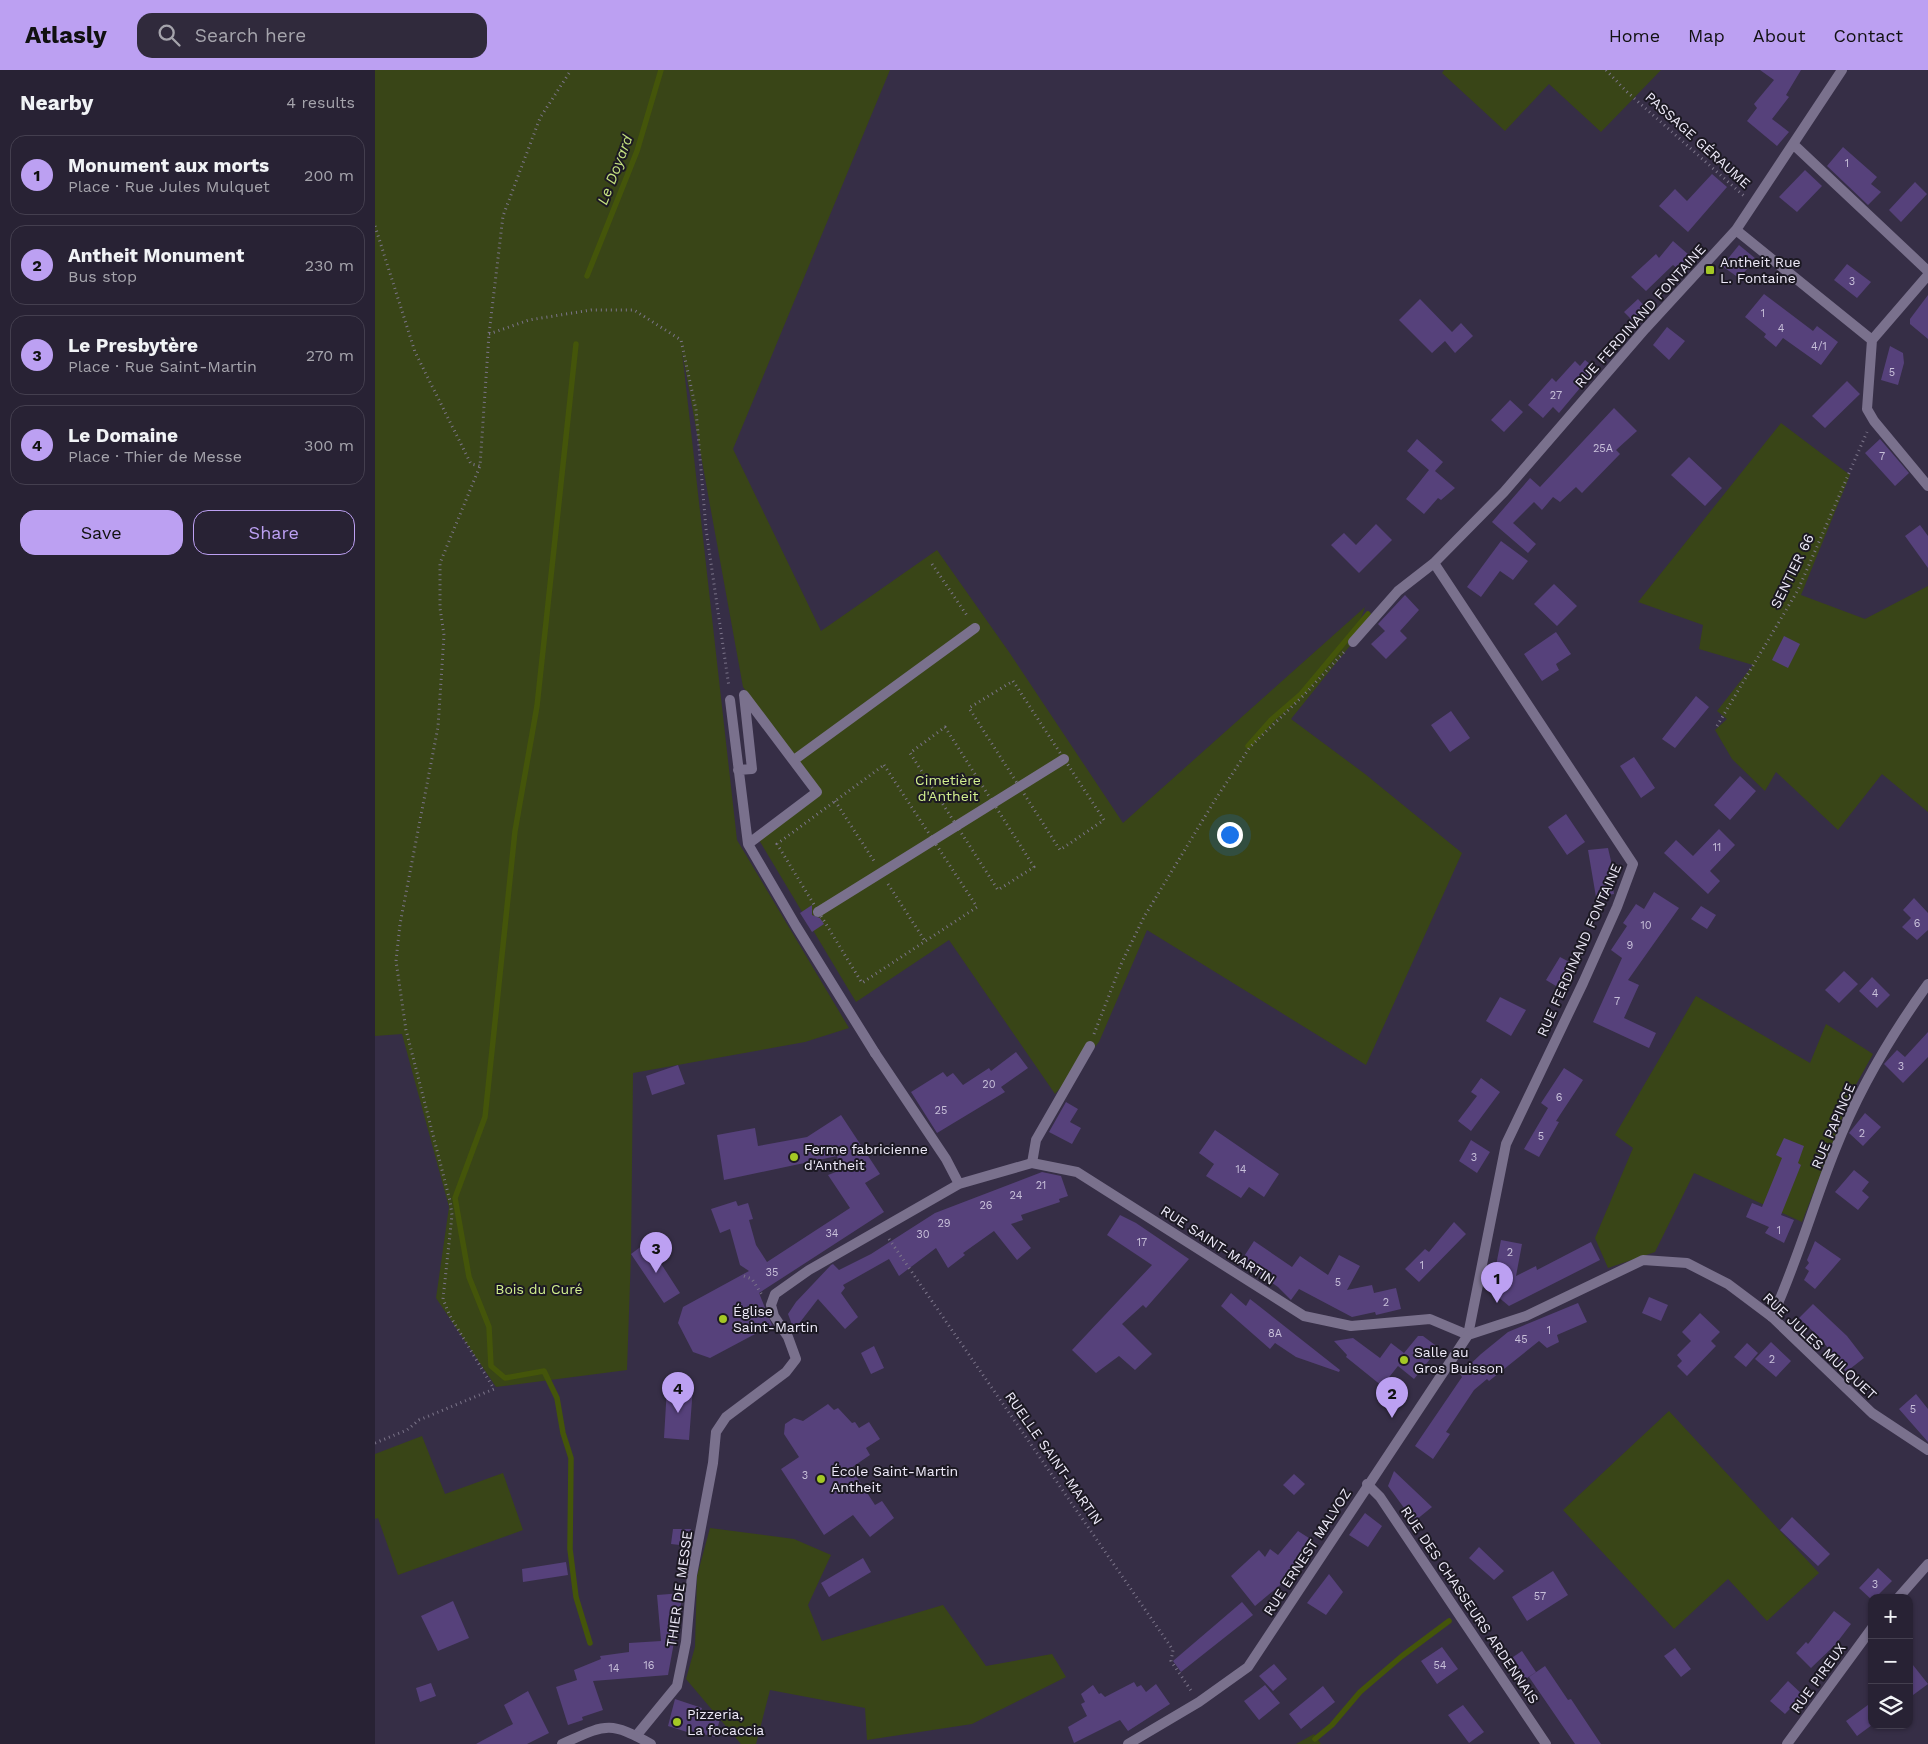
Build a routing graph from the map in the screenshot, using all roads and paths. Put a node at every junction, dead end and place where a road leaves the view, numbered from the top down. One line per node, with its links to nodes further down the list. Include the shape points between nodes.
1 (571, 70): 10 (path, via 540,118 503,216)
2 (1607, 70): 5 (path, PASSAGE GÉRAUME, via 1626,91)
3 (1842, 70): 4 (street, RUE FERDINAND FONTAINE)
4 (1793, 144): 5 (street, RUE FERDINAND FONTAINE); 8 (street)
5 (1753, 205): 7 (street, RUE FERDINAND FONTAINE)
6 (375, 226): 13 (path, via 415,352 471,464)
7 (1736, 230): 11 (street); 15 (street, RUE FERDINAND FONTAINE, via 1504,492)
8 (1928, 270)
9 (1928, 275): 11 (street)
10 (489, 334): 13 (path); 19 (path, via 529,320 591,310 634,310 681,340 696,410 706,529)
11 (1872, 340): 12 (street, via 1867,409)
12 (1874, 421): 14 (street); 20 (path, SENTIER 66, via 1798,590)
13 (480, 466): 35 (path, via 439,563 444,635 438,727 400,924 396,961 406,1030 450,1201 443,1299 494,1389 419,1420 407,1430)
14 (1928, 486)
15 (1434, 563): 18 (street, RUE FERDINAND FONTAINE, via 1399,592); 34 (street, RUE FERDINAND FONTAINE, via 1633,864 1583,983 1506,1144)
16 (932, 564): 17 (path)
17 (975, 628): 22 (street)
18 (1353, 642): 27 (path, via 1304,696 1250,747 1220,792 1144,916 1122,962)
19 (730, 700): 23 (street)
20 (1717, 726)
21 (1065, 759): 25 (street)
22 (794, 760): 23 (street, via 744,695 752,769); 24 (street, via 817,792)
23 (738, 770): 24 (street)
24 (748, 844): 29 (street)
25 (818, 912)
26 (1928, 984): 33 (street, RUE PAPINCE, via 1900,1022 1835,1149 1789,1280)
27 (1090, 1046): 28 (street, via 1036,1140)
28 (1032, 1163): 29 (street, RUE SAINT-MARTIN); 34 (street, RUE SAINT-MARTIN, via 1077,1172 1304,1316 1351,1326 1430,1319)
29 (959, 1184): 30 (street, RUE SAINT-MARTIN)
30 (882, 1228): 32 (street, RUE SAINT-MARTIN, via 809,1270); 41 (path, RUELLE SAINT-MARTIN, via 1173,1650 1171,1661)
31 (744, 1276): 32 (path, via 752,1279 760,1294)
32 (771, 1300): 42 (street, THIER DE MESSE, via 774,1316 788,1337 796,1359 786,1372 727,1417 716,1432 692,1575 687,1642 677,1686)
33 (1772, 1317): 34 (street, RUE JULES MULQUET, via 1728,1284 1687,1263 1643,1260 1526,1316); 36 (street, RUE JULES MULQUET, via 1872,1413)
34 (1468, 1335): 37 (street, RUE ERNEST MALVOZ)
35 (375, 1443)
36 (1928, 1450)
37 (1367, 1484): 41 (street, RUE ERNEST MALVOZ, via 1248,1667); 47 (street, RUE DES CHASSEURS ARDENNAIS, via 1380,1497)
38 (1928, 1564): 39 (street)
39 (1902, 1594)
40 (1868, 1633): 48 (street, RUE PIREUX)
41 (1199, 1702): 43 (street, RUE ERNEST MALVOZ)
42 (636, 1736): 44 (street, via 617,1728 600,1727); 45 (street)
43 (1142, 1740): 46 (street, RUE ERNEST MALVOZ)
44 (562, 1744)
45 (651, 1744)
46 (1128, 1744)
47 (1546, 1744)
48 (1787, 1744)

